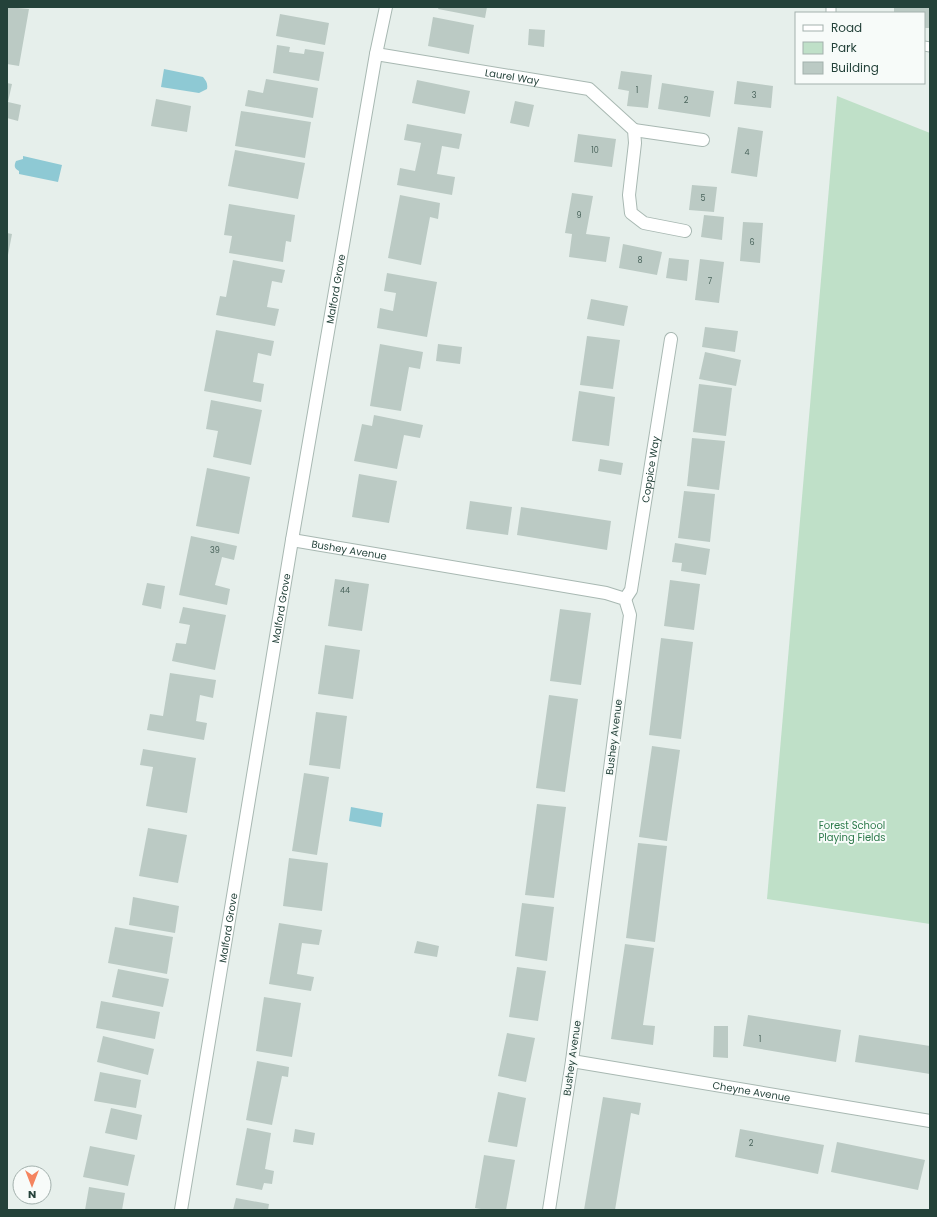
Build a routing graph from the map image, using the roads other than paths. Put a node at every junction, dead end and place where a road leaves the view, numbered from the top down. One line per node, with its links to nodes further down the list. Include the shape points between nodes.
1 (386, 7): 2 (street, Malford Grove)
2 (376, 54): 3 (street, Laurel Way, via 589,89); 7 (street, Malford Grove)
3 (634, 130): 4 (street); 5 (street, via 629,195 631,213 644,224)
4 (703, 140)
5 (685, 231)
6 (671, 339): 8 (street, Coppice Way, via 631,590)
7 (292, 540): 8 (street, Bushey Avenue, via 606,593); 11 (street, Malford Grove)
8 (625, 599): 9 (street, Bushey Avenue, via 630,615)
9 (572, 1061): 10 (street, Cheyne Avenue); 12 (street, Bushey Avenue)
10 (930, 1121)
11 (181, 1210)
12 (548, 1210)

